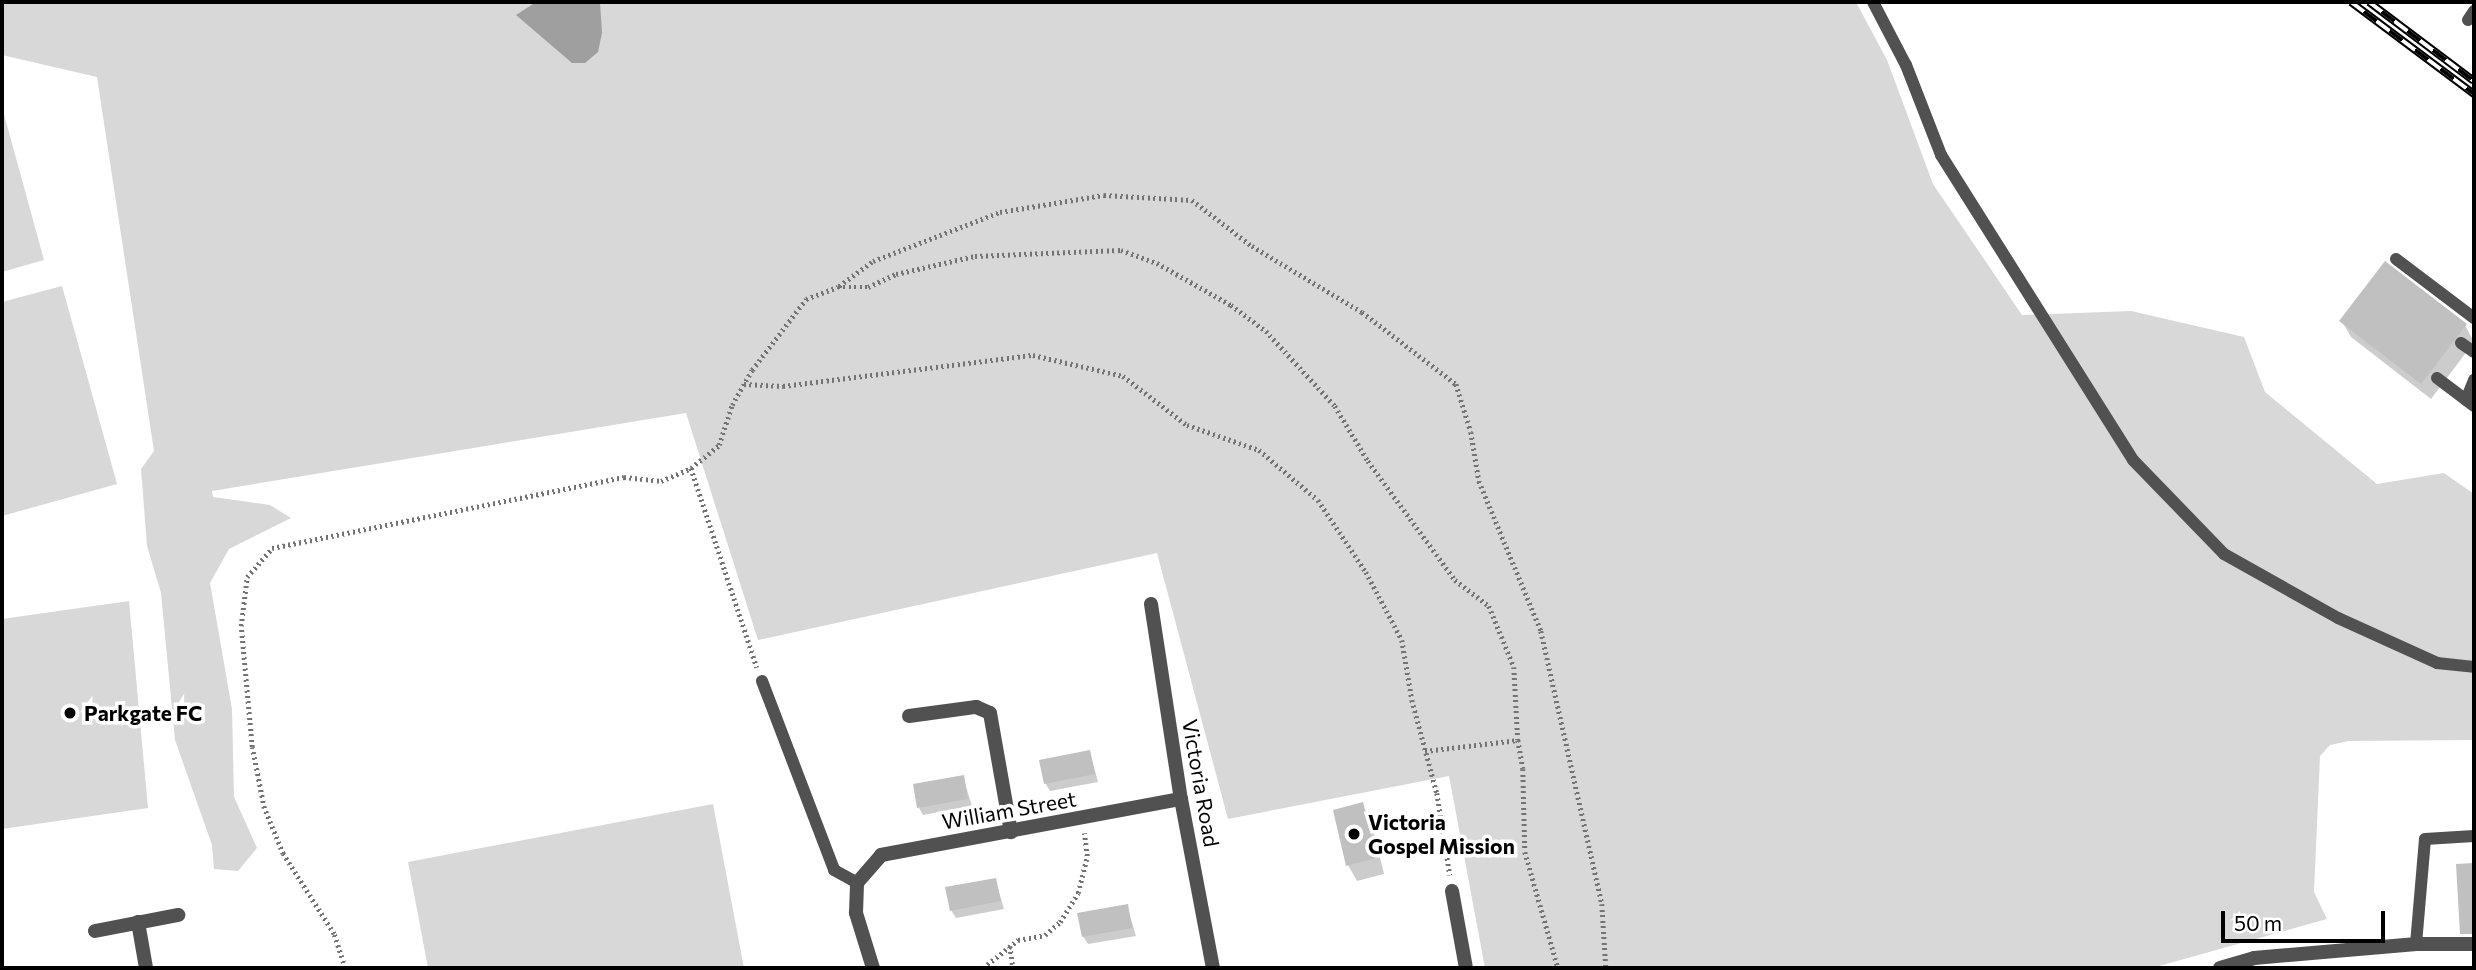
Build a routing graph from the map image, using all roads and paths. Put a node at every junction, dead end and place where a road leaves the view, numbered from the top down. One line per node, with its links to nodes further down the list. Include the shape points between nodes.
1 (1872, 2): 13 (lane, via 1906,65 1941,155 2133,460 2224,554 2362,629 2437,663)
2 (2396, 259): 4 (lane)
3 (838, 287): 9 (path, via 806,299); 16 (path, via 868,287 896,274 975,256 1121,250 1157,263 1231,305 1266,331 1335,406 1368,461 1455,580 1489,606 1514,667); 38 (path, via 873,261 1000,212 1104,195 1192,200 1252,246 1362,312 1456,384 1471,432 1479,481 1541,631 1602,904)
4 (2474, 318)
5 (2461, 343): 6 (lane)
6 (2474, 352)
7 (2437, 377): 10 (lane)
8 (2474, 380): 10 (lane)
9 (744, 384): 11 (path, via 719,445); 17 (path, via 783,386 1033,355 1123,376 1187,425 1259,450 1318,500 1366,572 1402,640)
10 (2470, 403)
11 (691, 468): 14 (path); 31 (path, via 661,481 624,477 298,541 272,548 247,577 241,626 252,747 264,808 283,853 334,934)
12 (1151, 604): 18 (street, Victoria Road)
13 (2474, 667)
14 (762, 681): 22 (lane, via 835,870)
15 (909, 716): 20 (street, via 976,707 990,713)
16 (1518, 740): 17 (path); 37 (path, via 1525,852)
17 (1425, 751): 23 (path, via 1437,793)
18 (1181, 799): 19 (street, William Street); 35 (street, Victoria Road)
19 (1082, 819): 20 (street, William Street); 29 (path, via 1087,856 1078,893 1060,922 1045,935)
20 (1011, 832): 22 (street, William Street, via 881,855)
21 (2474, 836): 27 (lane, via 2425,839)
22 (857, 883): 32 (street, via 856,912)
23 (1452, 891): 36 (street)
24 (178, 915): 25 (street)
25 (138, 922): 26 (street); 30 (street)
26 (95, 930)
27 (2416, 944): 28 (street); 39 (street, via 2254,958)
28 (2474, 944)
29 (1010, 946): 33 (path); 34 (path)
30 (146, 968)
31 (345, 968)
32 (873, 968)
33 (983, 968)
34 (1013, 968)
35 (1213, 968)
36 (1466, 968)
37 (1558, 968)
38 (1606, 968)
39 (2220, 968)

